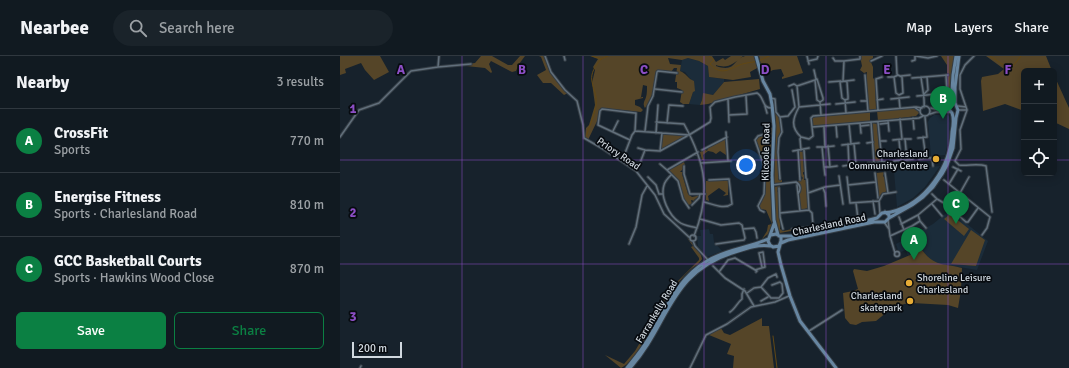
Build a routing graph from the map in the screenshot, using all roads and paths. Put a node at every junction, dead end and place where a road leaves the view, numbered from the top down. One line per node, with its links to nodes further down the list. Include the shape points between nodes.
1 (439, 56): 20 (street)
2 (545, 56): 162 (street, Priory Road, via 551,72 577,101 584,126 584,138)
3 (564, 56): 15 (street)
4 (807, 56): 5 (street, via 809,62)
5 (818, 56)
6 (860, 56): 16 (street, via 860,59)
7 (882, 56): 17 (street)
8 (896, 56): 26 (street)
9 (916, 56): 10 (street); 18 (street, via 916,60)
10 (937, 56)
11 (958, 56): 70 (main road); 71 (main road, via 955,87)
12 (974, 56): 72 (street, via 960,75 960,90)
13 (757, 57): 51 (main road, Kilcoole Road, via 763,81)
14 (833, 58): 16 (street, via 835,61)
15 (565, 60)
16 (844, 61): 37 (street)
17 (871, 61)
18 (912, 61)
19 (471, 64): 20 (street)
20 (438, 66): 119 (street, via 411,70 379,103 359,110)
21 (673, 69): 23 (street)
22 (814, 70): 35 (street)
23 (672, 73): 24 (street); 42 (street, via 657,72)
24 (677, 73)
25 (865, 74): 59 (street)
26 (898, 75): 28 (street); 31 (street)
27 (910, 75): 28 (street)
28 (901, 76): 46 (street, via 903,92)
29 (882, 77): 57 (street, via 876,79)
30 (888, 77): 31 (street)
31 (894, 77): 46 (street, via 896,93)
32 (921, 77): 33 (street); 34 (street); 47 (street)
33 (927, 77): 47 (street, via 928,90); 47 (street, via 947,75 947,93)
34 (912, 78)
35 (816, 79): 40 (street); 61 (street, via 817,100); 61 (street, via 823,98)
36 (854, 80): 37 (street)
37 (843, 81): 38 (street); 56 (street, via 842,98); 56 (street, via 848,98)
38 (829, 82)
39 (789, 86): 40 (street)
40 (797, 86): 73 (street)
41 (678, 89): 44 (street)
42 (655, 90): 44 (street); 110 (street, via 648,106)
43 (792, 90): 90 (street, via 795,107 788,116)
44 (677, 92): 45 (street)
45 (682, 92)
46 (899, 95): 52 (street)
47 (924, 95): 49 (street); 60 (street)
48 (746, 96): 53 (street); 69 (street, via 759,94); 88 (street, via 747,114)
49 (917, 96)
50 (909, 97): 52 (street)
51 (771, 98): 77 (main road, Kilcoole Road); 90 (street, via 775,99 776,112)
52 (899, 98): 55 (street); 78 (street)
53 (728, 99): 88 (street); 118 (street, via 713,103 710,107 710,122)
54 (883, 99): 57 (street)
55 (891, 99)
56 (845, 100): 63 (street)
57 (878, 100): 79 (street)
58 (861, 101): 59 (street)
59 (867, 101): 81 (street)
60 (925, 101): 75 (street); 76 (street)
61 (820, 102): 67 (street)
62 (855, 102): 63 (street)
63 (846, 103): 65 (street); 85 (street)
64 (830, 104): 67 (street)
65 (836, 104)
66 (658, 105): 95 (street)
67 (820, 105): 73 (street); 87 (street)
68 (683, 106): 99 (street, via 669,105)
69 (765, 106): 77 (street); 86 (street)
70 (950, 106): 71 (main road); 76 (street, via 935,109); 83 (main road)
71 (957, 106): 72 (street); 84 (main road)
72 (967, 106): 80 (street)
73 (799, 107): 121 (street, via 793,121)
74 (914, 107): 75 (street); 78 (street); 82 (street)
75 (923, 107): 76 (street); 82 (street)
76 (928, 107): 89 (street, via 931,112)
77 (772, 108): 193 (main road, Kilcoole Road)
78 (900, 108): 79 (street)
79 (878, 110): 81 (street)
80 (967, 110): 84 (street, via 960,109); 239 (street, via 960,127 961,150 956,164 986,166)
81 (868, 111): 85 (street)
82 (921, 112): 89 (street); 91 (street)
83 (951, 112): 84 (main road); 89 (street, via 936,112); 238 (main road, via 950,150 936,179 908,204)
84 (957, 112): 248 (main road, via 953,148 942,174 923,197)
85 (846, 113): 87 (street)
86 (767, 114)
87 (821, 115): 107 (street, via 812,117)
88 (729, 116): 96 (street)
89 (926, 116): 91 (street); 123 (street, via 927,137)
90 (780, 117): 199 (street)
91 (914, 118): 92 (street); 108 (street)
92 (900, 119): 98 (street); 125 (street)
93 (618, 121): 112 (street)
94 (878, 121): 97 (street); 98 (street); 131 (street)
95 (656, 122): 99 (street); 114 (street)
96 (729, 122)
97 (871, 122): 100 (street); 133 (street)
98 (888, 122): 102 (street); 111 (street)
99 (667, 123): 118 (street, via 684,124)
100 (860, 123): 101 (street); 106 (street)
101 (849, 124): 103 (street); 137 (street)
102 (880, 124)
103 (836, 125): 105 (street); 122 (street)
104 (869, 125): 106 (street)
105 (824, 126): 107 (street); 140 (street)
106 (861, 126): 116 (street)
107 (812, 127): 121 (street, via 812,138)
108 (914, 129)
109 (635, 131): 110 (street); 112 (street, via 636,113 601,110 597,124); 128 (street)
110 (645, 131): 114 (street)
111 (888, 131)
112 (613, 132): 128 (street)
113 (726, 132): 120 (street)
114 (656, 133): 115 (street)
115 (662, 133): 118 (street); 153 (street)
116 (861, 133)
117 (765, 134): 192 (street, via 755,140 765,166)
118 (688, 136): 153 (street); 155 (street)
119 (340, 137)
120 (727, 137): 146 (street); 163 (street, via 729,161)
121 (801, 137): 151 (street)
122 (837, 137)
123 (924, 137): 124 (street); 156 (street)
124 (918, 138)
125 (902, 139): 126 (street); 130 (street)
126 (905, 139): 127 (street); 160 (street)
127 (911, 139)
128 (630, 140): 162 (street)
129 (893, 140): 130 (street)
130 (899, 140): 159 (street)
131 (880, 141): 132 (street); 164 (street)
132 (886, 141)
133 (873, 142): 135 (street); 167 (street)
134 (859, 143): 138 (street)
135 (866, 143)
136 (848, 144): 137 (street); 139 (street); 171 (street)
137 (850, 144): 138 (street)
138 (854, 144): 172 (street)
139 (842, 145)
140 (825, 146): 141 (street); 144 (street)
141 (828, 146): 142 (street); 178 (street)
142 (834, 146)
143 (817, 147): 144 (street)
144 (822, 147): 181 (street)
145 (638, 148): 148 (street)
146 (706, 148): 149 (street); 150 (street)
147 (809, 148): 152 (street)
148 (645, 150): 153 (street); 170 (street)
149 (702, 150)
150 (708, 150)
151 (799, 150): 152 (street); 154 (street); 201 (street)
152 (804, 150): 188 (street)
153 (660, 151)
154 (793, 151)
155 (698, 152): 163 (street); 182 (street)
156 (926, 158): 158 (street); 177 (street, via 932,158)
157 (913, 159): 160 (street)
158 (919, 159)
159 (901, 160): 160 (street); 161 (street)
160 (907, 160)
161 (894, 161)
162 (621, 162): 206 (street, Priory Road, via 636,171)
163 (701, 162): 218 (street)
164 (882, 162): 165 (street); 167 (street)
165 (888, 162)
166 (868, 163): 167 (street)
167 (874, 163)
168 (660, 164): 182 (street)
169 (862, 164): 172 (street)
170 (639, 165): 173 (street); 180 (street)
171 (849, 165): 172 (street); 176 (street)
172 (856, 165)
173 (642, 166)
174 (684, 166): 185 (street)
175 (837, 166): 178 (street)
176 (843, 166)
177 (933, 166)
178 (830, 167): 181 (street)
179 (953, 167): 183 (street)
180 (638, 168)
181 (824, 168): 194 (street)
182 (667, 170): 191 (street)
183 (958, 170): 186 (street); 205 (street)
184 (681, 171): 185 (street)
185 (684, 171): 217 (street, via 690,194)
186 (960, 171)
187 (803, 173): 188 (street)
188 (806, 173): 213 (street)
189 (875, 173): 203 (street)
190 (886, 173): 214 (street)
191 (672, 175): 216 (street, via 664,183); 232 (street, via 678,181 683,199)
192 (765, 175): 193 (street); 237 (street, via 764,194 758,206)
193 (772, 175): 204 (main road, Kilcoole Road)
194 (825, 175)
195 (839, 176): 208 (street)
196 (648, 177): 216 (street, via 656,185 659,194)
197 (847, 177): 209 (street)
198 (969, 177): 215 (street)
199 (780, 179)
200 (709, 180): 225 (street, via 729,180 732,204 723,207)
201 (800, 180)
202 (944, 180): 205 (street)
203 (876, 182): 209 (street); 221 (street)
204 (772, 184): 219 (street, via 796,182 800,186); 249 (main road, Kilcoole Road)
205 (949, 184): 215 (street)
206 (648, 185): 265 (street, Priory Road, via 657,197 664,214); 270 (street, via 642,195 636,227)
207 (797, 185): 219 (street)
208 (840, 185): 210 (street); 226 (street)
209 (848, 185): 227 (street, via 850,203)
210 (823, 188): 213 (street); 230 (street)
211 (779, 190): 240 (street)
212 (896, 192): 214 (street)
213 (808, 193): 235 (street)
214 (888, 193): 224 (street, via 882,194)
215 (960, 193): 231 (street); 234 (street)
216 (663, 194): 253 (street, via 674,218)
217 (700, 194): 218 (street); 229 (street)
218 (704, 194): 225 (street)
219 (798, 194): 236 (street)
220 (932, 194): 222 (street)
221 (878, 198)
222 (937, 199): 228 (street); 231 (street)
223 (873, 201): 224 (street); 227 (street); 241 (street)
224 (879, 201): 233 (street)
225 (704, 202): 246 (street)
226 (843, 202)
227 (856, 203): 247 (street)
228 (932, 204): 243 (street); 244 (street)
229 (692, 205)
230 (826, 206)
231 (949, 206): 234 (street, via 966,222)
232 (689, 208)
233 (880, 208): 238 (street); 242 (street)
234 (978, 208): 262 (street, via 990,218)
235 (809, 210): 236 (street); 258 (street, via 812,213 812,227)
236 (800, 211): 240 (street)
237 (764, 212)
238 (885, 212): 242 (main road, Charlesland Road); 248 (main road)
239 (992, 212)
240 (780, 213): 256 (street)
241 (875, 214)
242 (879, 215): 251 (main road); 261 (main road, Charlesland Road, via 870,220 836,228 792,236)
243 (918, 215): 250 (street); 252 (street)
244 (942, 216)
245 (898, 218): 252 (street)
246 (700, 219): 253 (street); 255 (street, via 723,225 739,223)
247 (858, 219)
248 (889, 219): 251 (main road, Charlesland Road); 257 (street)
249 (774, 220): 260 (main road); 261 (main road)
250 (920, 221): 254 (street); 259 (street)
251 (882, 222): 257 (street); 272 (main road, Charlesland Road, via 789,240)
252 (901, 224): 259 (street)
253 (697, 228): 263 (street)
254 (926, 228)
255 (743, 229): 266 (street, via 754,228); 269 (street, via 744,240)
256 (783, 229)
257 (889, 229): 264 (street)
258 (793, 230)
259 (904, 230): 264 (street)
260 (771, 235): 261 (main road); 267 (main road)
261 (779, 235): 272 (main road)
262 (982, 235)
263 (694, 236): 265 (street); 268 (street, via 696,239)
264 (890, 236): 276 (street)
265 (690, 237): 268 (street, Priory Road)
266 (757, 238)
267 (768, 239): 274 (main road); 278 (main road, Farrankelly Road)
268 (693, 241): 277 (street)
269 (722, 243): 271 (street); 273 (street)
270 (629, 244)
271 (716, 244)
272 (780, 244): 274 (main road, via 777,247); 275 (main road)
273 (722, 246)
274 (772, 246): 275 (main road); 300 (main road, Farrankelly Road, via 762,245 726,255 694,273 677,293 649,342)
275 (778, 252): 291 (main road)
276 (896, 252)
277 (704, 257): 278 (street); 279 (street)
278 (708, 260): 279 (main road, Farrankelly Road)
279 (700, 265): 299 (main road, Farrankelly Road, via 675,291 647,341)
280 (713, 266): 283 (street)
281 (762, 267): 281 (street, via 759,253 763,252 765,267); 282 (street)
282 (755, 270): 283 (street, via 734,258); 284 (street)
283 (719, 272): 288 (street, via 730,282)
284 (756, 272)
285 (777, 277): 287 (street, via 776,274 768,278)
286 (773, 280): 290 (street, via 773,284 781,283 783,293 777,299)
287 (761, 287): 289 (street); 290 (street)
288 (744, 289): 289 (street); 294 (street, via 742,299)
289 (747, 293): 293 (street)
290 (769, 296): 292 (street)
291 (790, 296): 293 (street); 298 (main road)
292 (761, 301)
293 (754, 306): 301 (street, via 706,335)
294 (734, 310): 296 (street); 297 (street)
295 (842, 310): 298 (street)
296 (730, 312)
297 (736, 312)
298 (807, 332): 302 (main road)
299 (627, 368)
300 (630, 368)
301 (690, 368)
302 (836, 368)

